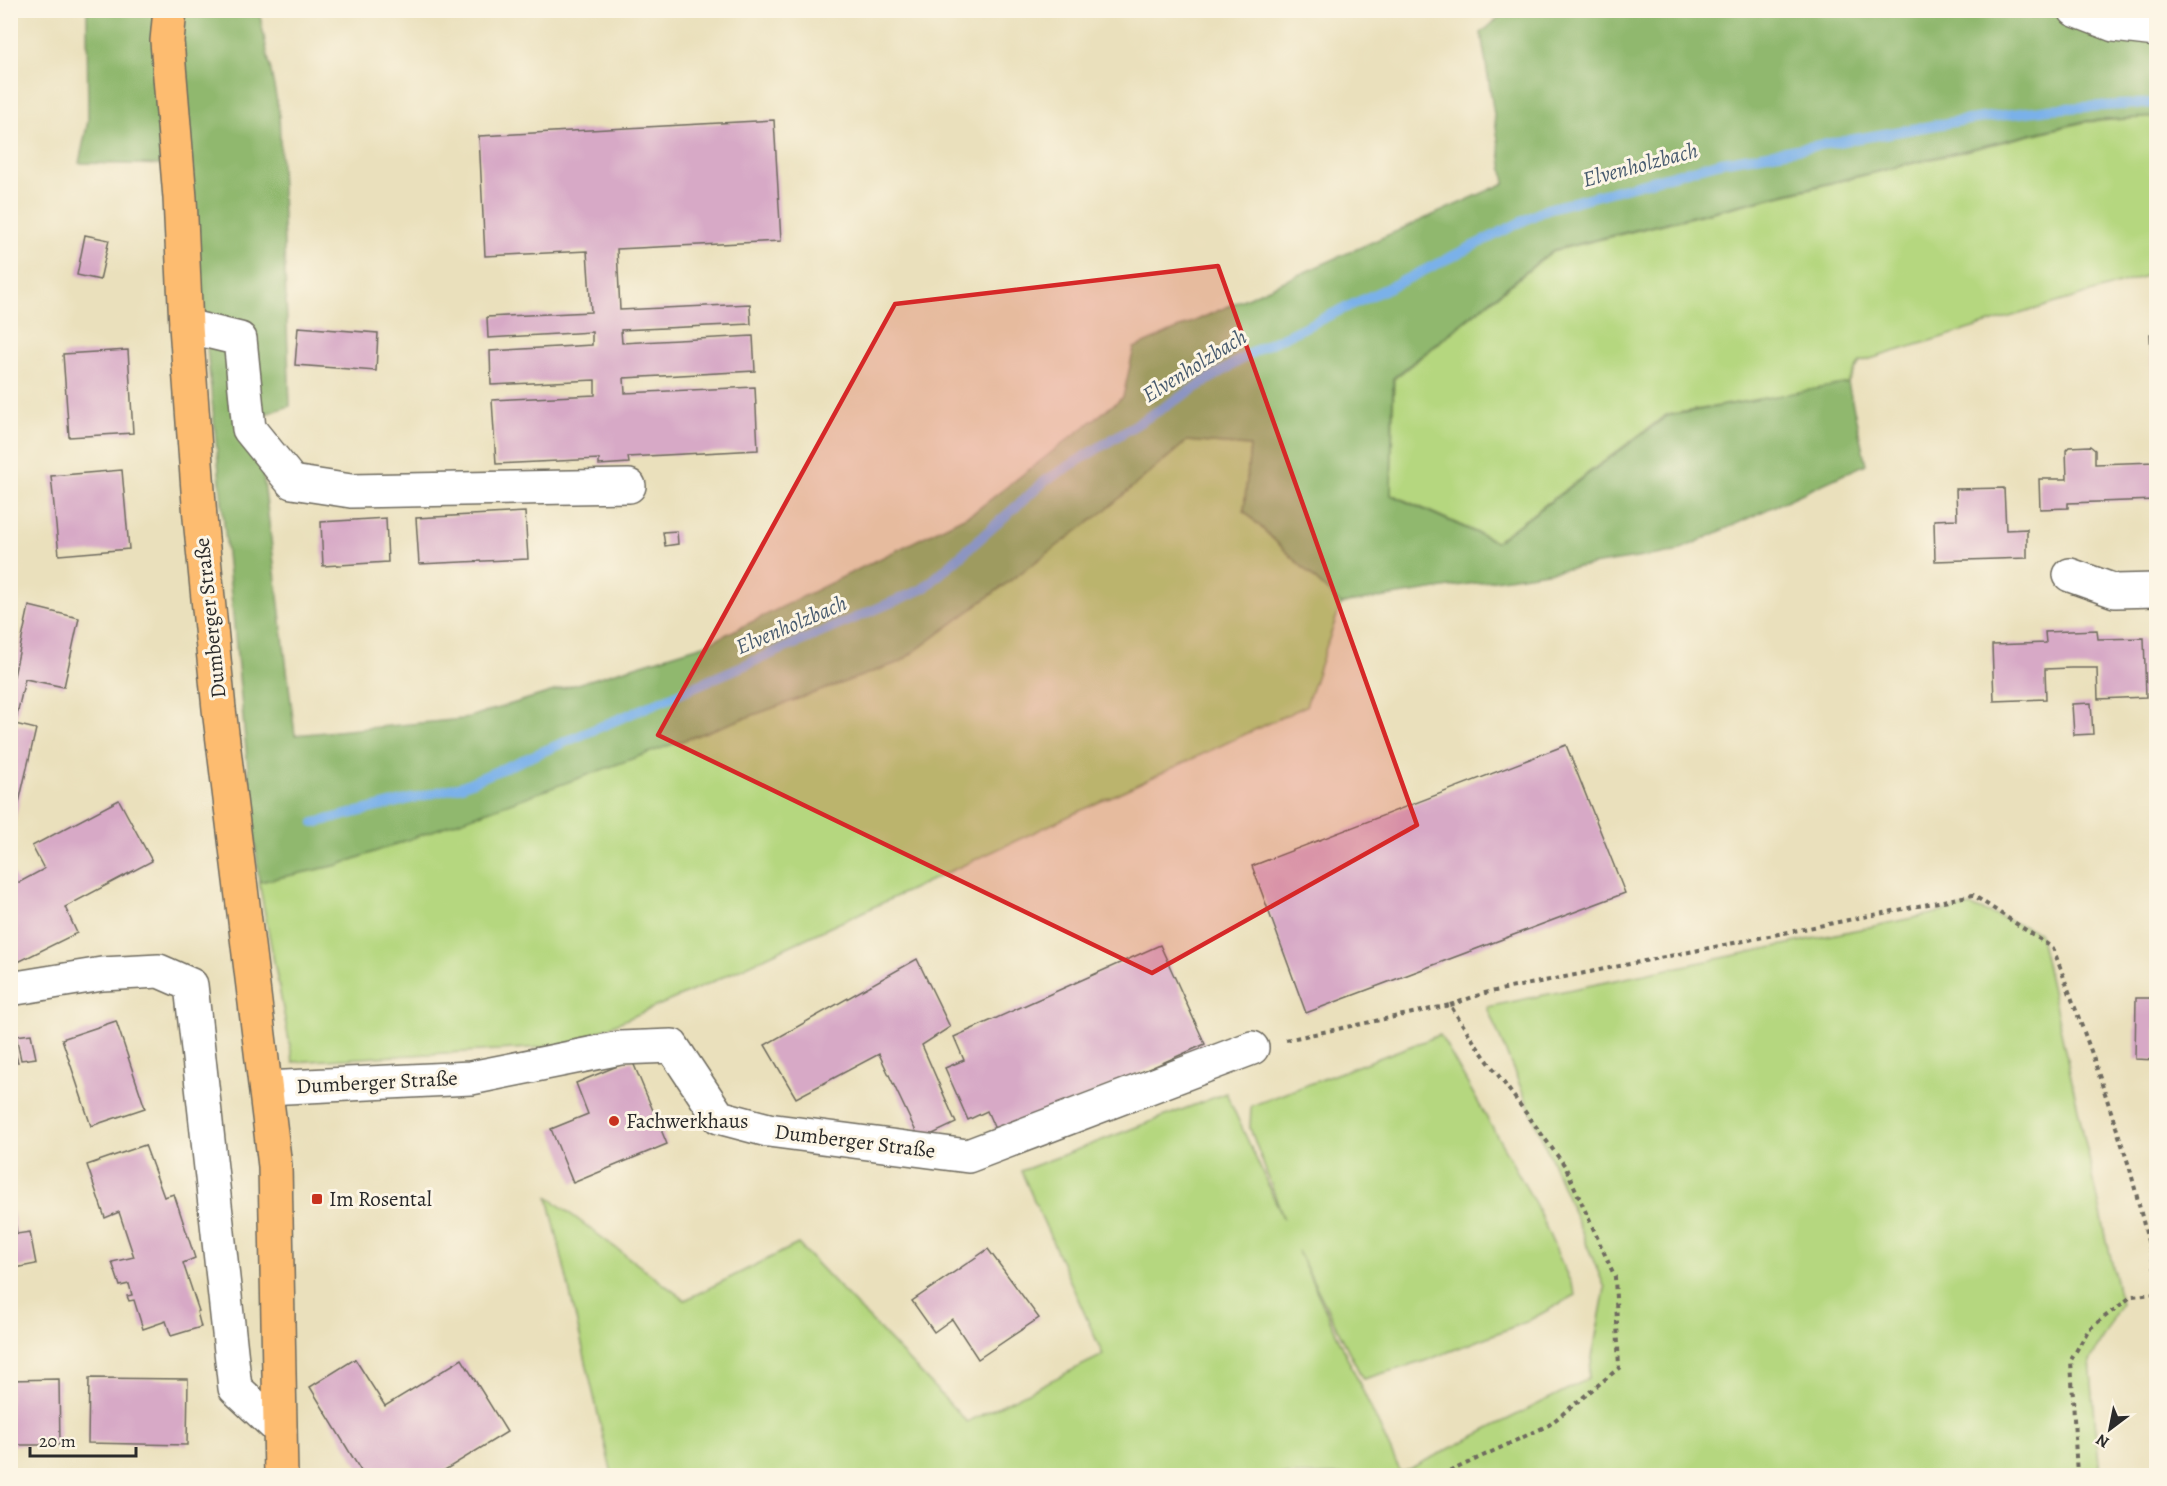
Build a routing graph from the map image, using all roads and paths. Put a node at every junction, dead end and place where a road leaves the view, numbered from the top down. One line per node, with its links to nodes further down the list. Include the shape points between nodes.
1 (170, 10): 4 (main road, Dumberger Straße, via 167,41)
2 (2075, 10): 3 (street, via 2114,25)
3 (2157, 30)
4 (186, 326): 5 (street, via 240,339 249,429 292,482 351,491); 11 (main road, Dumberger Straße, via 219,709)
5 (629, 486)
6 (2070, 575): 7 (street, via 2115,591)
7 (2157, 590)
8 (10, 989): 14 (street, via 102,974 159,971 191,985 235,1388)
9 (1450, 1005): 10 (path); 12 (path, via 1485,993 1973,895 2053,948 2130,1169); 16 (path, via 1565,1166 1615,1277 1619,1368 1549,1425)
10 (1252, 1048): 11 (street, Dumberger Straße, via 968,1156 768,1130 719,1117 672,1046 620,1048 471,1078)
11 (266, 1088): 14 (main road, Dumberger Straße, via 275,1166)
12 (2157, 1273)
13 (2157, 1294): 17 (path, via 2133,1296 2089,1329 2070,1360)
14 (280, 1430): 15 (main road, Dumberger Straße)
15 (281, 1476)
16 (1440, 1476)
17 (2077, 1476)

